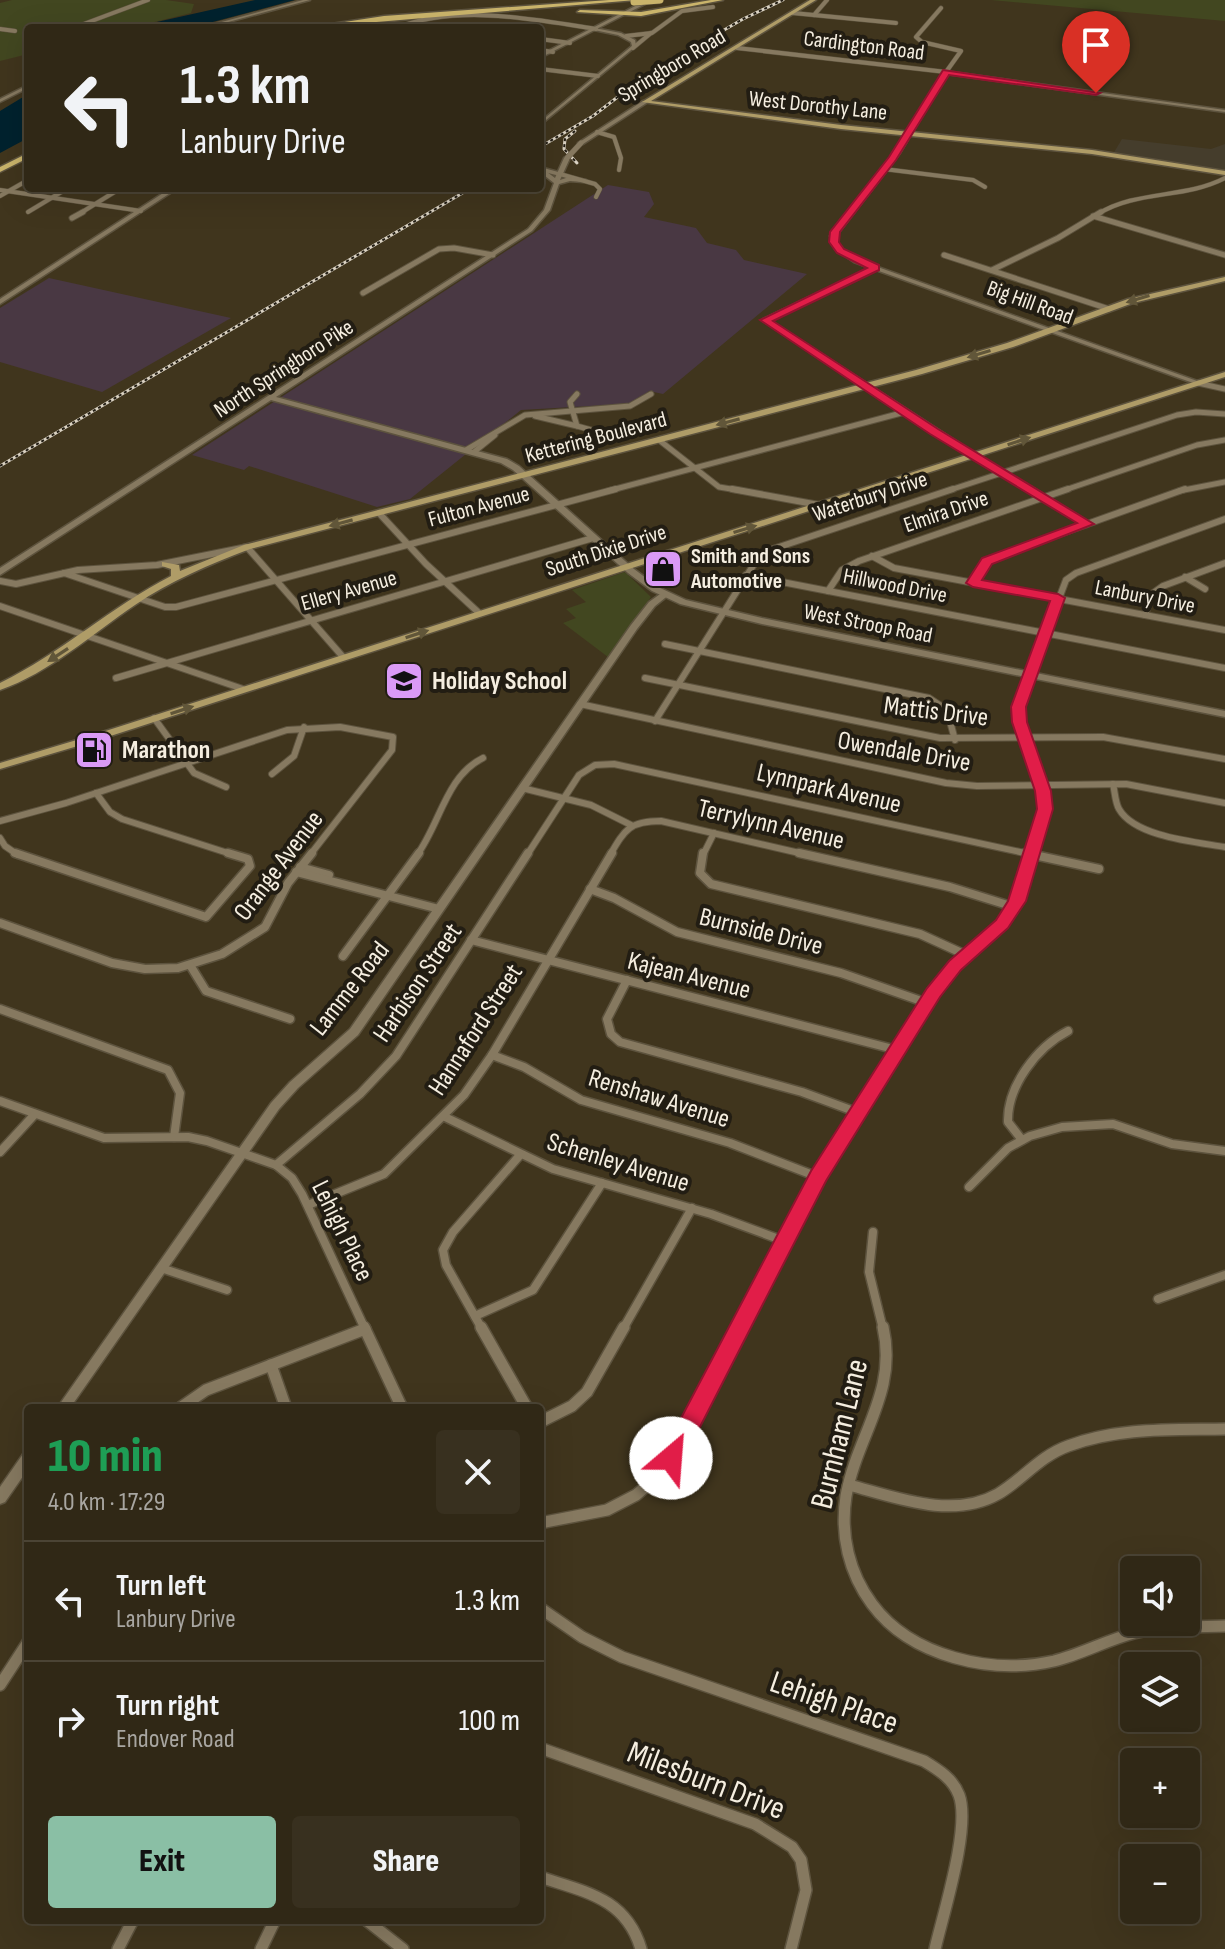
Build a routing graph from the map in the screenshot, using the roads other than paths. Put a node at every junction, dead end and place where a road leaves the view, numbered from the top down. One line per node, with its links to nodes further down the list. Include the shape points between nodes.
1 (148, 0): 19 (street)
2 (308, 0): 20 (street)
3 (539, 0): 15 (highway)
4 (651, 0): 17 (main road)
5 (660, 0): 9 (highway, bridge); 17 (main road)
6 (720, 0): 12 (highway)
7 (814, 0): 14 (main road, Springboro Road)
8 (827, 0): 16 (street)
9 (633, 1): 13 (highway); 15 (highway)
10 (713, 7): 27 (street, via 680,12)
11 (941, 8): 37 (street, via 916,37 961,51)
12 (664, 11): 17 (highway); 17 (highway)
13 (476, 13): 17 (highway); 22 (highway)
14 (793, 13): 16 (street); 32 (main road, Springboro Road)
15 (410, 15): 21 (highway)
16 (814, 15): 18 (street)
17 (622, 16): 25 (main road)
18 (896, 23)
19 (84, 24)
20 (216, 24)
21 (339, 24)
22 (365, 24)
23 (408, 24): 25 (street, via 497,17)
24 (0, 29): 26 (street)
25 (596, 29): 28 (street); 30 (main road)
26 (15, 31)
27 (651, 33): 28 (street); 31 (street)
28 (626, 36): 31 (street)
29 (544, 40): 30 (street)
30 (570, 43): 34 (main road)
31 (633, 48): 38 (street)
32 (737, 48): 37 (street, Cardington Road); 41 (main road, Springboro Road)
33 (544, 51): 34 (street)
34 (553, 52): 35 (main road)
35 (544, 55)
36 (544, 69): 38 (street)
37 (946, 72): 42 (street, Cardington Road); 45 (street)
38 (598, 76): 43 (street)
39 (24, 88): 40 (street)
40 (0, 101)
41 (645, 102): 44 (main road, Springboro Road); 45 (main road, West Dorothy Lane)
42 (1225, 111)
43 (544, 121)
44 (597, 132): 49 (main road, Springboro Road, bridge); 53 (street, via 614,137)
45 (908, 134): 50 (street); 56 (main road, West Dorothy Lane, via 1092,152)
46 (24, 147): 48 (highway)
47 (24, 157): 51 (highway)
48 (0, 160)
49 (563, 166): 55 (main road, Springboro Road); 57 (main road)
50 (884, 169): 60 (street, via 977,181); 77 (street, Big Hill Road, via 833,236 845,255)
51 (0, 170)
52 (544, 170): 55 (street)
53 (619, 170)
54 (544, 171): 59 (main road)
55 (560, 174): 57 (street); 59 (main road, North Springboro Pike)
56 (1225, 176): 72 (street, via 1201,188 1124,201)
57 (583, 180): 59 (main road); 67 (street, via 599,187)
58 (24, 182): 62 (street)
59 (558, 183): 74 (main road, North Springboro Pike, via 540,220)
60 (985, 187)
61 (0, 190): 62 (street)
62 (9, 191): 66 (street); 68 (street)
63 (62, 192): 68 (street)
64 (114, 192): 69 (street)
65 (169, 192): 70 (main road)
66 (0, 196)
67 (596, 197)
68 (52, 198): 69 (street); 71 (street)
69 (95, 204): 70 (street); 73 (street)
70 (141, 211): 81 (main road)
71 (28, 212)
72 (1093, 216): 76 (street); 78 (street)
73 (72, 218)
74 (493, 255): 80 (street, via 438,250); 90 (main road, North Springboro Pike)
75 (944, 255): 78 (street)
76 (1225, 255)
77 (875, 268): 83 (street, Big Hill Road); 86 (street, via 765,320)
78 (992, 270): 82 (street)
79 (1225, 279): 82 (main road, Kettering Boulevard, one-way to 82)
80 (363, 293)
81 (0, 302)
82 (1109, 309): 83 (main road, Kettering Boulevard)
83 (1053, 330): 85 (street, Big Hill Road); 86 (main road, Kettering Boulevard, one-way to 86)
84 (1225, 374): 85 (main road, South Dixie Drive)
85 (1198, 383): 87 (street, Big Hill Road); 100 (main road, South Dixie Drive, one-way to 85)
86 (866, 386): 92 (street); 97 (main road, Kettering Boulevard, one-way to 97)
87 (1225, 389)
88 (577, 394): 91 (street, via 570,402)
89 (651, 394): 91 (street, via 634,406)
90 (272, 398): 99 (main road, West Stroop Road); 118 (main road, North Springboro Pike)
91 (572, 411): 94 (street); 95 (street)
92 (905, 412): 100 (street); 101 (street, Fulton Avenue)
93 (1225, 414): 102 (street, Waterbury Drive, via 1182,413)
94 (522, 416): 95 (street); 99 (street)
95 (577, 426): 96 (street)
96 (595, 431)
97 (659, 440): 101 (street); 103 (main road, Kettering Boulevard)
98 (1225, 440): 105 (street, Elmira Drive)
99 (470, 451): 103 (main road, West Stroop Road, via 504,461)
100 (974, 455): 102 (street); 107 (main road, South Dixie Drive, via 819,505)
101 (694, 469): 106 (street, Fulton Avenue); 107 (street, via 719,487)
102 (1003, 472): 105 (street); 120 (street, Waterbury Drive, via 773,549)
103 (524, 475): 106 (main road, West Stroop Road); 108 (main road, Kettering Boulevard)
104 (1225, 482): 110 (street, via 1189,488)
105 (1044, 497): 110 (street); 114 (street, Elmira Drive)
106 (557, 505): 111 (main road, West Stroop Road); 112 (street, Fulton Avenue)
107 (800, 506): 117 (main road, South Dixie Drive, one-way to 107)
108 (379, 513): 112 (street); 113 (main road, Kettering Boulevard, one-way to 113)
109 (1225, 519): 131 (street, via 1076,573 1066,580)
110 (1087, 524): 126 (street, via 987,561)
111 (593, 538): 117 (main road, West Stroop Road); 125 (street, Ellery Avenue)
112 (409, 545): 124 (street, Fulton Avenue); 125 (street)
113 (247, 547): 116 (street); 121 (main road, Kettering Boulevard); 124 (street)
114 (872, 556): 126 (street, Lanbury Drive, via 894,568); 128 (street, Elmira Drive, via 842,570)
115 (1225, 563): 122 (street)
116 (165, 564): 119 (street); 121 (main road, via 176,567)
117 (625, 565): 129 (main road, West Stroop Road); 135 (main road, South Dixie Drive)
118 (0, 572)
119 (64, 573): 123 (street, via 16,584); 130 (street, Fulton Avenue)
120 (746, 575): 128 (street, Hillwood Drive); 136 (street, Waterbury Drive)
121 (175, 577): 130 (main road, Kettering Boulevard)
122 (1185, 577): 127 (street); 137 (street, via 1155,591)
123 (0, 581)
124 (274, 581): 130 (street, Fulton Avenue, via 173,608); 138 (street)
125 (445, 581): 135 (street); 138 (street, Ellery Avenue)
126 (973, 583): 131 (street, Lanbury Drive)
127 (1205, 589)
128 (828, 591): 140 (street, Hillwood Drive)
129 (666, 594): 132 (main road, West Stroop Road); 133 (street, Lamme Road)
130 (139, 598): 141 (main road, Kettering Boulevard)
131 (1058, 598): 137 (street, Lanbury Drive); 140 (street)
132 (683, 602): 133 (street); 136 (main road, West Stroop Road)
133 (652, 604): 153 (street, Lamme Road)
134 (0, 606): 141 (street)
135 (479, 613): 144 (main road, South Dixie Drive, one-way to 135)
136 (722, 613): 143 (street, Waterbury Drive); 147 (main road, West Stroop Road)
137 (1145, 615): 139 (street, Lanbury Drive)
138 (310, 621): 144 (street); 145 (street, Ellery Avenue)
139 (1225, 630)
140 (1045, 633): 146 (street, Hillwood Drive); 147 (street)
141 (87, 635): 145 (street); 151 (main road, Kettering Boulevard, one-way to 151)
142 (665, 644): 143 (street)
143 (699, 651): 150 (street, Waterbury Drive); 159 (street, via 929,698 947,710)
144 (343, 657): 152 (main road, South Dixie Drive)
145 (168, 663): 148 (street, Ellery Avenue); 152 (street)
146 (1225, 668)
147 (1030, 674): 154 (main road, West Stroop Road); 158 (street, via 1018,707)
148 (116, 678)
149 (645, 678): 150 (street, Mattis Drive)
150 (678, 684): 156 (street, Waterbury Drive); 159 (street, Mattis Drive)
151 (0, 687)
152 (243, 689): 155 (main road, South Dixie Drive, one-way to 152)
153 (580, 704): 156 (street, Owendale Drive); 168 (street, Lamme Road)
154 (1225, 714)
155 (154, 718): 162 (street); 163 (main road, South Dixie Drive)
156 (655, 721): 166 (street, Owendale Drive, via 946,783)
157 (304, 727): 162 (street, Orange Avenue); 164 (street, via 291,763); 179 (street, Orange Avenue, via 375,731 393,737 393,745)
158 (1025, 739): 159 (street, Mattis Drive); 161 (street, Mattis Drive, via 1115,738); 166 (street)
159 (955, 740)
160 (483, 758): 181 (street, via 471,764 441,806 431,836)
161 (1225, 759)
162 (186, 763): 167 (street, via 199,776); 169 (street, Orange Avenue)
163 (0, 766)
164 (272, 774)
165 (1113, 784): 166 (street, Owendale Drive); 171 (street, Owendale Drive); 176 (street, via 1119,809 1138,826)
166 (1042, 785): 177 (street, via 1044,817)
167 (226, 787)
168 (522, 788): 170 (street, Terrylynn Avenue); 182 (street, Lamme Road)
169 (96, 793): 172 (street, Orange Avenue); 175 (street, via 122,819 250,862 206,917 19,855)
170 (564, 798): 173 (street, Terrylynn Avenue); 177 (street, Lynnpark Avenue, via 585,769 620,765); 185 (street, Harbison Street)
171 (1225, 803)
172 (0, 821)
173 (631, 825): 174 (street, Terrylynn Avenue, via 655,820); 180 (street, Hannaford Street)
174 (714, 833): 183 (street, Terrylynn Avenue, via 950,887); 186 (street, via 698,866 711,884 920,934)
175 (0, 838)
176 (1225, 847)
177 (1033, 854): 178 (street, Lynnpark Avenue); 183 (street)
178 (1099, 869)
179 (298, 870): 181 (street); 189 (street, Orange Avenue, via 265,927 244,943)
180 (590, 889): 188 (street, Hannaford Street); 191 (street, Burnside Drive, via 620,898 677,932 841,973)
181 (389, 893): 182 (street); 187 (street)
182 (441, 906): 205 (street, Lamme Road, via 354,1032 284,1095)
183 (1014, 907): 186 (street)
184 (0, 923): 189 (street, Orange Avenue, via 112,963 145,969)
185 (471, 940): 188 (street, Kajean Avenue); 207 (street, Harbison Street, via 385,1069)
186 (966, 955): 191 (street)
187 (343, 956)
188 (548, 960): 190 (street, Kajean Avenue); 196 (street, Hannaford Street)
189 (190, 965): 193 (street, via 206,991)
190 (627, 980): 195 (street, Kajean Avenue); 198 (street, via 607,1019 620,1042)
191 (927, 1003): 195 (street)
192 (0, 1009): 201 (street, via 168,1070 181,1092)
193 (290, 1019)
194 (1068, 1031): 202 (street, via 1043,1046 1010,1102 1008,1122)
195 (897, 1050): 198 (street)
196 (492, 1055): 200 (street, Hannaford Street); 208 (street, Renshaw Avenue, via 581,1100 730,1143)
197 (0, 1101): 199 (street, Lehigh Place)
198 (859, 1113): 208 (street)
199 (35, 1114): 201 (street, Lehigh Place, via 104,1138); 204 (street)
200 (445, 1117): 206 (street, Schenley Avenue); 211 (street, Hannaford Street, via 384,1174)
201 (174, 1137): 205 (street, Lehigh Place)
202 (1022, 1140): 203 (street, via 1062,1127 1113,1124 1172,1144); 210 (street, via 998,1155)
203 (1225, 1151)
204 (0, 1152)
205 (243, 1152): 207 (street, Lehigh Place); 215 (street, Lamme Road)
206 (520, 1155): 209 (street, Schenley Avenue); 219 (street, via 444,1244 446,1265)
207 (276, 1165): 211 (street, Lehigh Place, via 297,1184)
208 (818, 1177): 214 (street)
209 (602, 1183): 212 (street, Schenley Avenue); 219 (street, via 533,1290)
210 (969, 1187)
211 (308, 1205): 220 (street, Lehigh Place)
212 (692, 1208): 214 (street, Schenley Avenue); 227 (street, via 587,1392)
213 (873, 1232): 230 (street, Burnham Lane, via 867,1276 884,1325 886,1379)
214 (784, 1241): 232 (street, via 663,1472 640,1494 608,1511)
215 (161, 1268): 217 (street); 222 (street, Lamme Road)
216 (1225, 1275): 218 (street)
217 (227, 1290)
218 (1158, 1299)
219 (475, 1316): 226 (street)
220 (365, 1329): 221 (street); 225 (street, Lehigh Place)
221 (271, 1365): 223 (street, via 206,1390); 224 (street)
222 (66, 1404)
223 (186, 1404)
224 (285, 1404)
225 (400, 1404)
226 (525, 1404)
227 (544, 1420)
228 (1225, 1429): 230 (street, via 1135,1430 1069,1445 996,1495 956,1506 911,1502)
229 (24, 1464): 231 (street)
230 (849, 1485): 234 (street, Burnham Lane, via 844,1516 847,1559 864,1597 891,1627 949,1654 991,1663 1039,1664 1135,1634)
231 (0, 1498)
232 (544, 1523)
233 (544, 1611): 247 (street, Lehigh Place, via 622,1657 924,1761 942,1772 960,1796 964,1825)
234 (1225, 1626)
235 (24, 1648): 236 (street)
236 (0, 1685)
237 (544, 1749): 246 (street, Milesburn Drive, via 786,1838 802,1857 807,1877)
238 (544, 1879): 245 (street, via 622,1910 634,1924)
239 (131, 1924): 242 (street)
240 (273, 1924): 243 (street)
241 (371, 1924): 244 (street)
242 (118, 1949)
243 (261, 1949)
244 (403, 1949)
245 (641, 1949)
246 (791, 1949)
247 (935, 1949)

